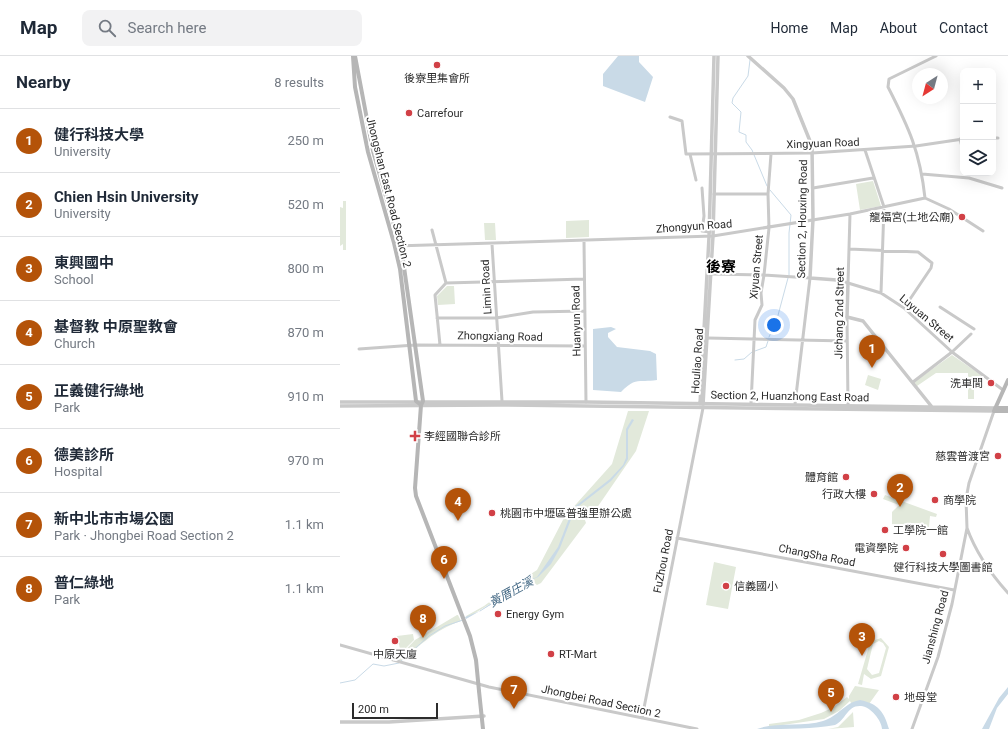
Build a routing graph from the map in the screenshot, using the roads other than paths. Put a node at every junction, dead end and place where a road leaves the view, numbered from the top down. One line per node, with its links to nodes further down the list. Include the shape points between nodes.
1 (354, 56): 34 (main road, Jhongshan East Road Section 2, via 355,87 368,152); 35 (main road, Jhongshan East Road Section 2, via 373,151)
2 (714, 56): 10 (street, Houliao Road)
3 (718, 56): 10 (street, Houliao Road)
4 (748, 56): 11 (street, Section 2, Houxing Road, via 793,99 812,146)
5 (936, 56): 8 (street, via 889,78 888,83)
6 (670, 117): 12 (street, Xingyuan Road, via 682,121 685,152)
7 (960, 139): 8 (street, Xingyuan Road)
8 (916, 146): 9 (street, Xingyuan Road); 14 (street)
9 (865, 150): 11 (street, Xingyuan Road); 15 (street)
10 (713, 153): 12 (street, Xingyuan Road); 13 (street, Xingyuan Road); 21 (street, Houliao Road); 30 (street, Houliao Road)
11 (812, 153): 13 (street, Xingyuan Road); 19 (street, Section 2, Houxing Road)
12 (690, 154): 17 (street)
13 (771, 154): 22 (street, Xiyuan Street)
14 (922, 174): 16 (street); 23 (street)
15 (873, 178): 19 (street); 24 (street)
16 (969, 178): 20 (street)
17 (696, 180)
18 (702, 188): 30 (street, via 702,231)
19 (813, 188): 26 (street, Section 2, Houxing Road)
20 (1002, 188)
21 (714, 194): 22 (street); 30 (street, Houliao Road)
22 (768, 194): 27 (street, Xiyuan Street)
23 (925, 198): 24 (street, Zhongyun Road); 29 (street, via 949,209)
24 (884, 207): 25 (street, Zhongyun Road); 38 (street)
25 (850, 214): 26 (street, Zhongyun Road); 37 (street, Jichang 2nd Street)
26 (812, 219): 27 (street, Zhongyun Road); 41 (street, Section 2, Houxing Road)
27 (769, 228): 31 (street, Zhongyun Road); 40 (street, Xiyuan Street)
28 (432, 230): 36 (street)
29 (983, 231)
30 (711, 232): 31 (street, Houliao Road)
31 (711, 237): 32 (street, Zhongyun Road); 39 (street, Houliao Road); 74 (street, Houliao Road)
32 (584, 241): 33 (street, Zhongyun Road); 42 (street, Huanyun Road)
33 (492, 244): 36 (street, Zhongyun Road); 43 (street, Limin Road)
34 (395, 246): 35 (street, Zhongyun Road); 62 (main road, Jhongshan East Road Section 2)
35 (400, 246): 36 (street, Zhongyun Road); 59 (main road, Jhongshan East Road Section 2)
36 (437, 246): 44 (street)
37 (849, 249): 38 (street); 45 (street, Jichang 2nd Street)
38 (883, 249): 46 (street); 48 (street, via 918,252 932,263)
39 (711, 274): 40 (street, Luyuan Street); 55 (street, Houliao Road)
40 (764, 275): 41 (street, Luyuan Street); 56 (street, Xiyuan Street, via 760,293 762,305 755,320)
41 (810, 278): 45 (street, Luyuan Street); 57 (street, Section 2, Houxing Road)
42 (584, 279): 43 (street); 49 (street, Huanyun Road)
43 (494, 282): 44 (street); 52 (street, Limin Road)
44 (446, 283): 51 (street, via 435,295)
45 (848, 283): 46 (street, Luyuan Street); 50 (street, Jichang 2nd Street)
46 (881, 293): 48 (street, Luyuan Street)
47 (940, 307): 53 (street)
48 (904, 308): 65 (street, Luyuan Street)
49 (585, 312): 52 (street, via 533,312); 63 (street, Huanyun Road)
50 (848, 317): 58 (street, Jichang 2nd Street); 67 (street, via 863,321)
51 (437, 318): 52 (street); 60 (street)
52 (496, 318): 61 (street, Limin Road)
53 (974, 330)
54 (971, 334): 65 (street)
55 (708, 338): 56 (street); 80 (street, Houliao Road)
56 (755, 339): 57 (street); 75 (street, Xiyuan Street)
57 (803, 340): 58 (street); 76 (street, Section 2, Houxing Road)
58 (847, 341): 78 (street, Jichang 2nd Street)
59 (415, 345): 60 (street, Zhongxiang Road); 62 (street, Zhongxiang Road); 70 (main road, Jhongshan East Road Section 2)
60 (440, 345): 61 (street, Zhongxiang Road)
61 (498, 345): 63 (street, Zhongxiang Road); 71 (street, Limin Road)
62 (410, 346): 64 (street, Zhongxiang Road); 69 (main road, Jhongshan East Road Section 2)
63 (585, 346): 73 (street, Huanyun Road)
64 (359, 349)
65 (952, 352): 67 (street); 68 (street, Luyuan Street)
66 (1008, 380): 68 (main road)
67 (913, 382): 81 (street)
68 (1003, 390): 84 (main road)
69 (416, 401): 70 (street, Section 2, Huanzhong East Road); 72 (street, Section 2, Huanzhong East Road); 77 (main road)
70 (423, 401): 71 (street, Section 2, Huanzhong East Road); 77 (main road)
71 (502, 401): 73 (street, Section 2, Huanzhong East Road)
72 (340, 402)
73 (586, 402): 74 (street, Section 2, Huanzhong East Road)
74 (699, 403): 80 (street, Section 2, Huanzhong East Road)
75 (751, 404): 76 (street, Section 2, Huanzhong East Road); 80 (street, Section 2, Huanzhong East Road)
76 (795, 404): 78 (street, Section 2, Huanzhong East Road)
77 (421, 405): 79 (street, Section 2, Huanzhong East Road); 80 (street, Section 2, Huanzhong East Road); 92 (main road, via 415,488 474,648)
78 (848, 405): 81 (street, Section 2, Huanzhong East Road); 83 (street)
79 (340, 406)
80 (703, 406): 83 (street, Section 2, Huanzhong East Road); 88 (street, FuZhou Road)
81 (932, 407): 84 (street, Section 2, Huanzhong East Road); 85 (street)
82 (1008, 408): 84 (main road)
83 (853, 410): 85 (street, Section 2, Huanzhong East Road)
84 (994, 410): 85 (street, Section 2, Huanzhong East Road); 86 (main road); 87 (street, via 966,499)
85 (934, 411)
86 (1008, 412)
87 (967, 528): 89 (street, Jianshing Road); 90 (street, via 974,548)
88 (677, 538): 89 (street, ChangSha Road); 94 (street, FuZhou Road)
89 (954, 590): 98 (street, Jianshing Road, via 938,657)
90 (1008, 593)
91 (340, 645): 92 (street, Jhongbei Road Section 2)
92 (478, 684): 94 (street, Jhongbei Road Section 2); 96 (main road, bridge)
93 (484, 716): 95 (street, via 389,722)
94 (642, 718): 97 (street, Jhongbei Road Section 2)
95 (340, 722)
96 (482, 729)
97 (697, 729)
98 (912, 729)

